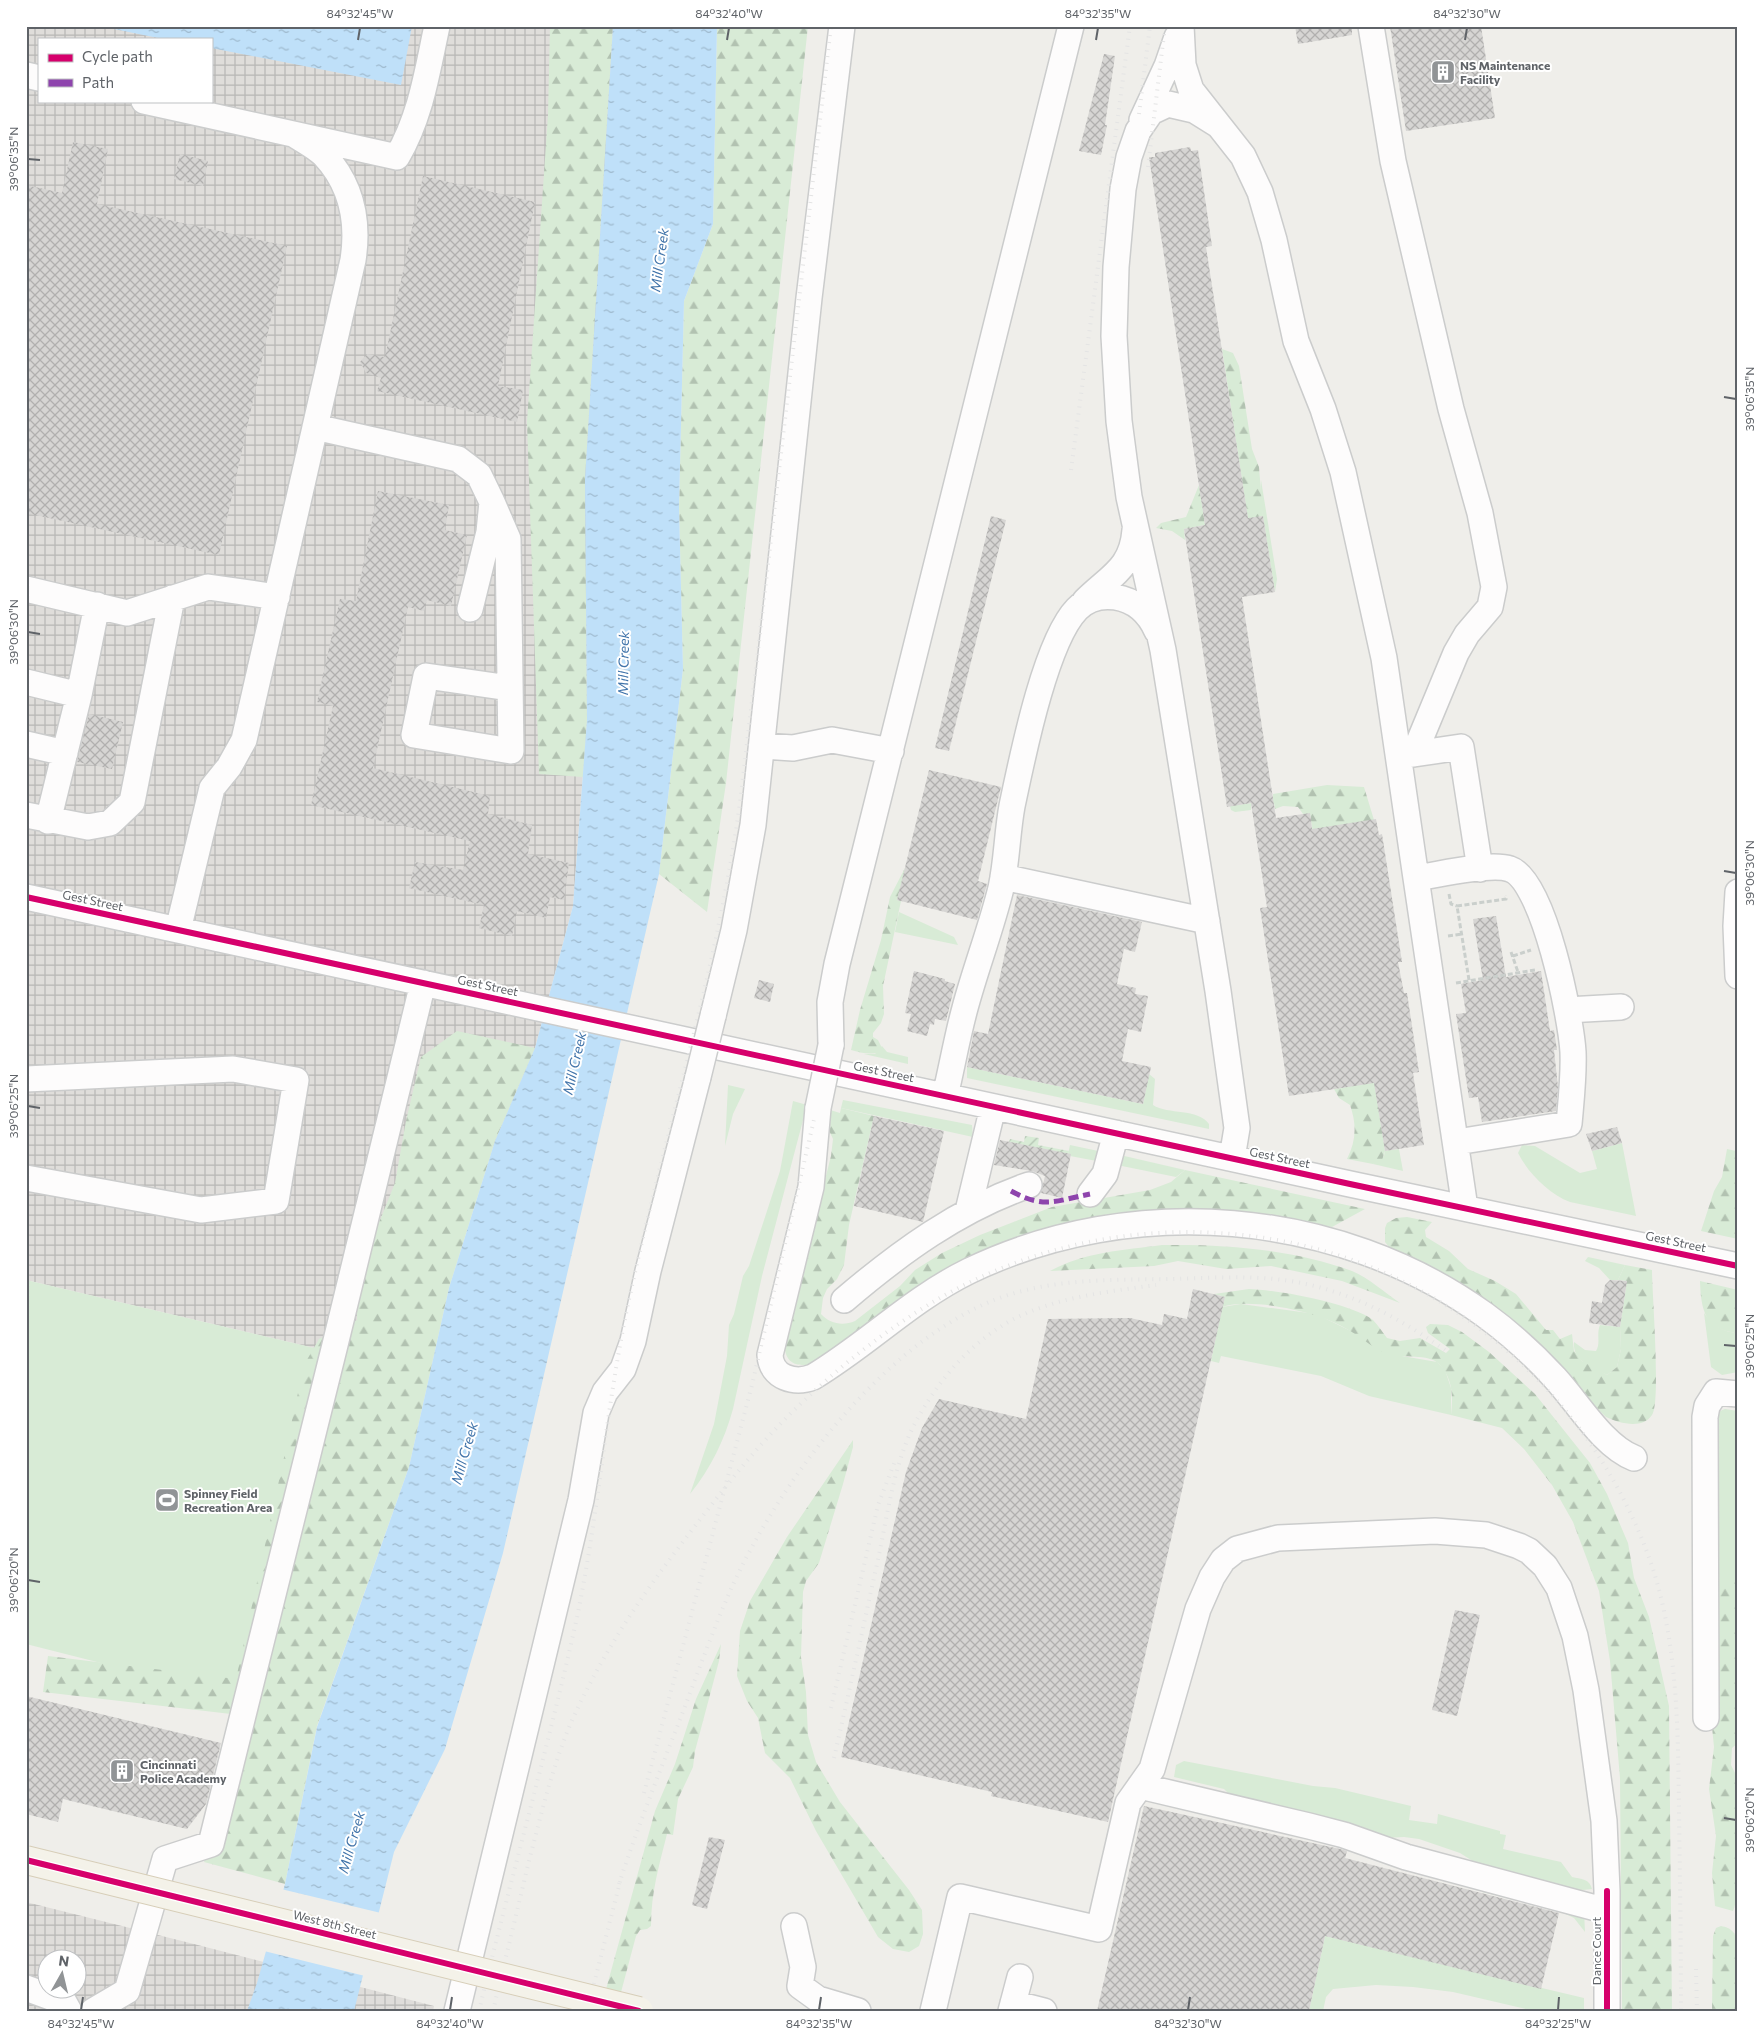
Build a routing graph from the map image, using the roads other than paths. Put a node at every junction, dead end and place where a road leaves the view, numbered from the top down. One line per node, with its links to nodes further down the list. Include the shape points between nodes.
1 (437, 26): 8 (street, via 420,106 411,134 397,157)
2 (842, 26): 24 (street, via 809,298)
3 (1071, 26): 25 (street)
4 (1180, 26): 7 (street, via 1183,65 1188,82 1200,104); 9 (street, via 1167,66)
5 (1371, 26): 27 (street, via 1393,161 1451,409 1480,513 1494,587 1490,607 1467,634)
6 (148, 102): 8 (street)
7 (1218, 125): 9 (street, via 1194,110 1168,104 1159,106 1148,114); 27 (street, via 1243,156 1260,192 1296,342 1323,409 1343,472)
8 (295, 135): 10 (street, via 324,155 339,177 354,206 357,235)
9 (1132, 146): 12 (street, via 1124,181 1119,230 1114,336 1120,440)
10 (315, 427): 11 (street, via 458,459 479,475); 14 (street)
11 (492, 502): 17 (street, via 490,532); 21 (street, via 508,539)
12 (1134, 522): 18 (street, via 1132,544 1120,570); 19 (street)
13 (26, 589): 16 (street)
14 (277, 597): 15 (street, via 208,587); 35 (street, via 244,740 212,788)
15 (172, 598): 16 (street, via 127,613); 28 (street, via 132,802 110,823 88,827)
16 (97, 606): 22 (street)
17 (470, 609)
18 (1077, 610): 19 (street, via 1101,597 1128,600 1152,621); 30 (street, via 1054,652 1043,681 1012,807)
19 (1163, 650): 34 (street)
20 (26, 682): 22 (street)
21 (509, 688)
22 (79, 695): 26 (street)
23 (26, 744): 26 (street)
24 (762, 746): 25 (street, via 793,748 832,740); 65 (street, bridge, via 749,856 734,930 648,1271 632,1347 594,1418 581,1500)
25 (891, 751): 54 (street, bridge, via 833,979 831,1045 818,1108 811,1187 770,1355 773,1367 787,1379 800,1381 814,1377 918,1300 988,1262 1055,1240 1108,1228 1147,1222 1216,1221 1282,1230 1336,1243 1387,1260 1441,1287 1484,1315 1530,1352 1615,1448)
26 (65, 753): 28 (street)
27 (1406, 755): 29 (street, via 1461,747); 31 (street)
28 (37, 818)
29 (1480, 869): 31 (street); 39 (street, via 1511,869 1526,882 1557,966)
30 (1003, 877): 34 (street); 41 (street, via 988,939 965,1008)
31 (1416, 878): 44 (street)
32 (1738, 892): 36 (street)
33 (26, 897): 35 (street, Gest Street)
34 (1207, 921): 45 (street, via 1237,1128)
35 (178, 930): 37 (street, Gest Street)
36 (1738, 976)
37 (423, 983): 41 (street, Gest Street); 64 (street, via 210,1844 165,1859 127,1991)
38 (1621, 1007): 39 (street)
39 (1567, 1010): 44 (street, via 1573,1056 1569,1124)
40 (26, 1079): 46 (street, via 233,1069 296,1080 276,1201 201,1210)
41 (945, 1096): 42 (street, Gest Street)
42 (993, 1106): 43 (street, Gest Street); 50 (street)
43 (1116, 1134): 45 (street, Gest Street); 48 (street, via 1105,1174)
44 (1457, 1142): 49 (street)
45 (1232, 1158): 49 (street, Gest Street)
46 (26, 1178)
47 (1029, 1185): 50 (street)
48 (1090, 1194)
49 (1466, 1208): 51 (street, Gest Street)
50 (968, 1212): 52 (street, via 893,1261)
51 (1738, 1266)
52 (844, 1300)
53 (1738, 1394): 55 (street, via 1716,1392 1705,1417)
54 (1634, 1458)
55 (1706, 1718)
56 (1140, 1786): 58 (street, via 1318,1828 1406,1857); 58 (street, Dance Court, via 1152,1769 1198,1610 1212,1577 1230,1554 1245,1546 1278,1538 1436,1531 1497,1537 1529,1551 1545,1566 1559,1588 1570,1617 1586,1690 1600,1792); 68 (street, Dance Court, via 1128,1803 1099,1929 960,1897)
57 (26, 1860): 66 (main road, West 8th Street, bridge)
58 (1607, 1901): 70 (street, Dance Court)
59 (794, 1926): 67 (street, via 803,1967 800,1986 818,1999)
60 (1020, 1977): 62 (street)
61 (26, 1988): 63 (street, via 64,2002)
62 (1012, 2007): 69 (street)
63 (70, 2011)
64 (93, 2011)
65 (457, 2011)
66 (639, 2011)
67 (858, 2011)
68 (933, 2011)
69 (1044, 2011)
70 (1607, 2011)

